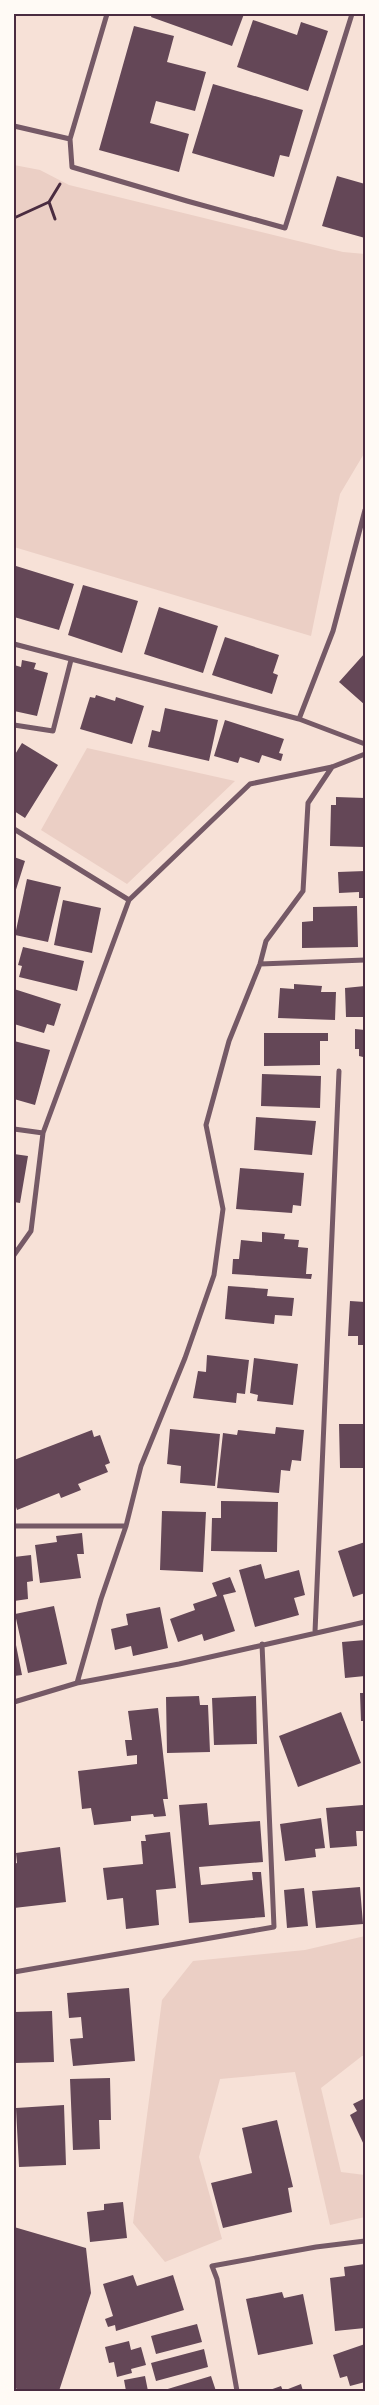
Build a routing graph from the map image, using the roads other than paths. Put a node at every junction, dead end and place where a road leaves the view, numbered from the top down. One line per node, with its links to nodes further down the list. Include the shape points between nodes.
1 (107, 14): 4 (street)
2 (352, 14): 4 (street, via 285,228 72,166)
3 (14, 126): 4 (street)
4 (70, 139)
5 (365, 510): 8 (street, via 333,631)
6 (14, 644): 7 (street)
7 (71, 660): 8 (street); 9 (street, via 53,731)
8 (299, 719): 10 (street)
9 (14, 725)
10 (365, 744)
11 (365, 754): 12 (street)
12 (332, 767): 14 (street, via 250,784); 16 (street, via 308,802 303,891 266,941)
13 (14, 829): 14 (street)
14 (129, 900): 19 (street)
15 (365, 960): 16 (street)
16 (260, 964): 22 (street, via 229,1040 206,1125 223,1209 214,1275 185,1358 140,1466)
17 (339, 1071): 24 (street)
18 (14, 1129): 19 (street)
19 (43, 1133): 20 (street, via 31,1231)
20 (14, 1255)
21 (14, 1526): 22 (street)
22 (126, 1526): 26 (street)
23 (365, 1622): 24 (street)
24 (315, 1632): 25 (street)
25 (262, 1644): 26 (street, via 179,1664); 28 (street, via 274,1927)
26 (77, 1682): 27 (street)
27 (14, 1702)
28 (14, 1972)
29 (365, 2241): 30 (street, via 212,2266)
30 (237, 2391)

